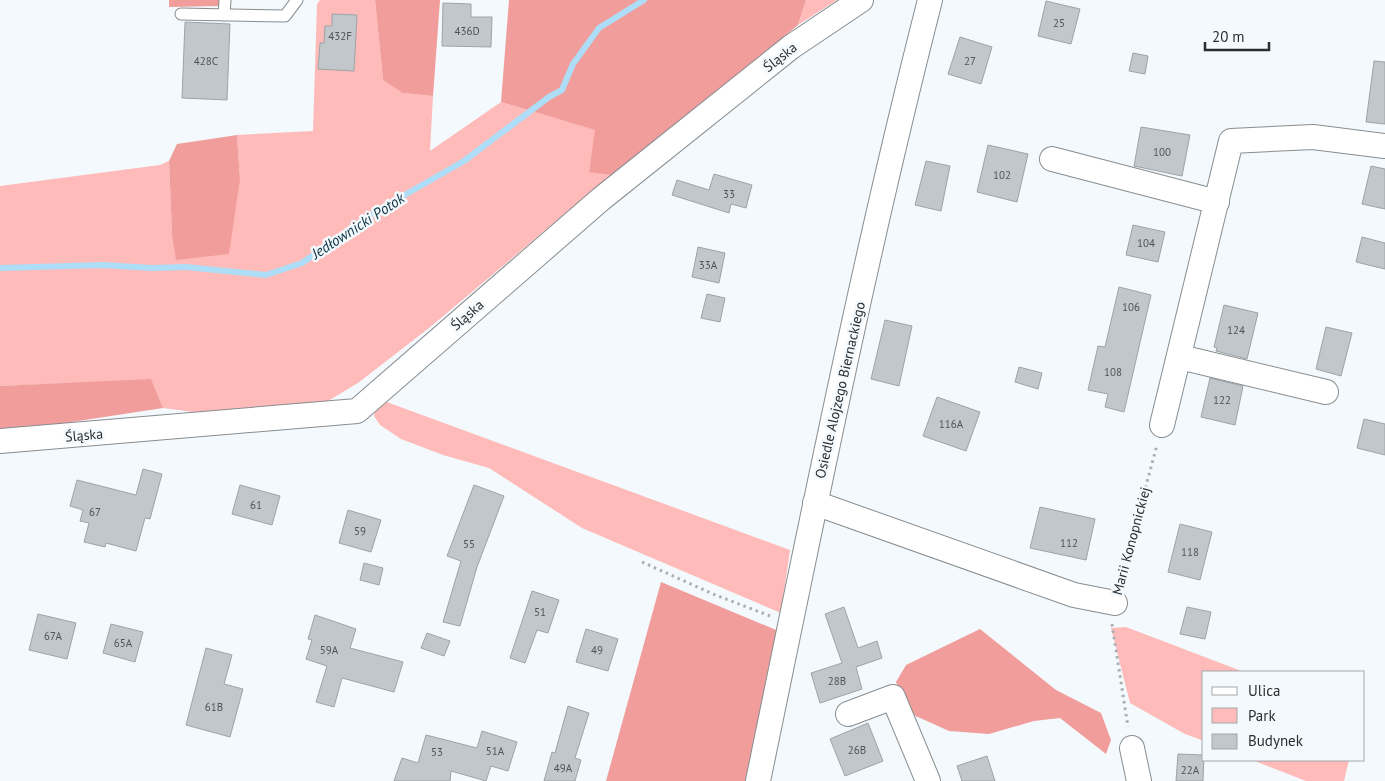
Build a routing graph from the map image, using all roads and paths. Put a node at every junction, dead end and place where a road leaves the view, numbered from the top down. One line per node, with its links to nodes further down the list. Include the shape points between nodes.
1 (226, 0): 6 (lane)
2 (297, 0): 6 (lane, via 285,16)
3 (861, 0): 13 (street, Śląska, via 791,47 601,199 357,411)
4 (930, 0): 14 (street, Osiedle Alojzego Biernackiego)
5 (181, 14): 6 (lane)
6 (224, 15)
7 (1385, 146): 9 (street, via 1313,137 1231,141)
8 (1052, 159): 9 (street)
9 (1216, 202): 10 (street)
10 (1180, 357): 11 (street); 12 (street)
11 (1326, 392)
12 (1162, 425): 16 (path, Marii Konopnickiej)
13 (0, 441)
14 (815, 503): 16 (street, Marii Konopnickiej, via 1074,595); 17 (street, Osiedle Alojzego Biernackiego)
15 (642, 562): 17 (path)
16 (1114, 603): 19 (path, via 1111,628)
17 (791, 624): 20 (street, Osiedle Alojzego Biernackiego)
18 (848, 714): 21 (street, via 893,697)
19 (1132, 748): 22 (street)
20 (758, 781)
21 (928, 781)
22 (1139, 781)

